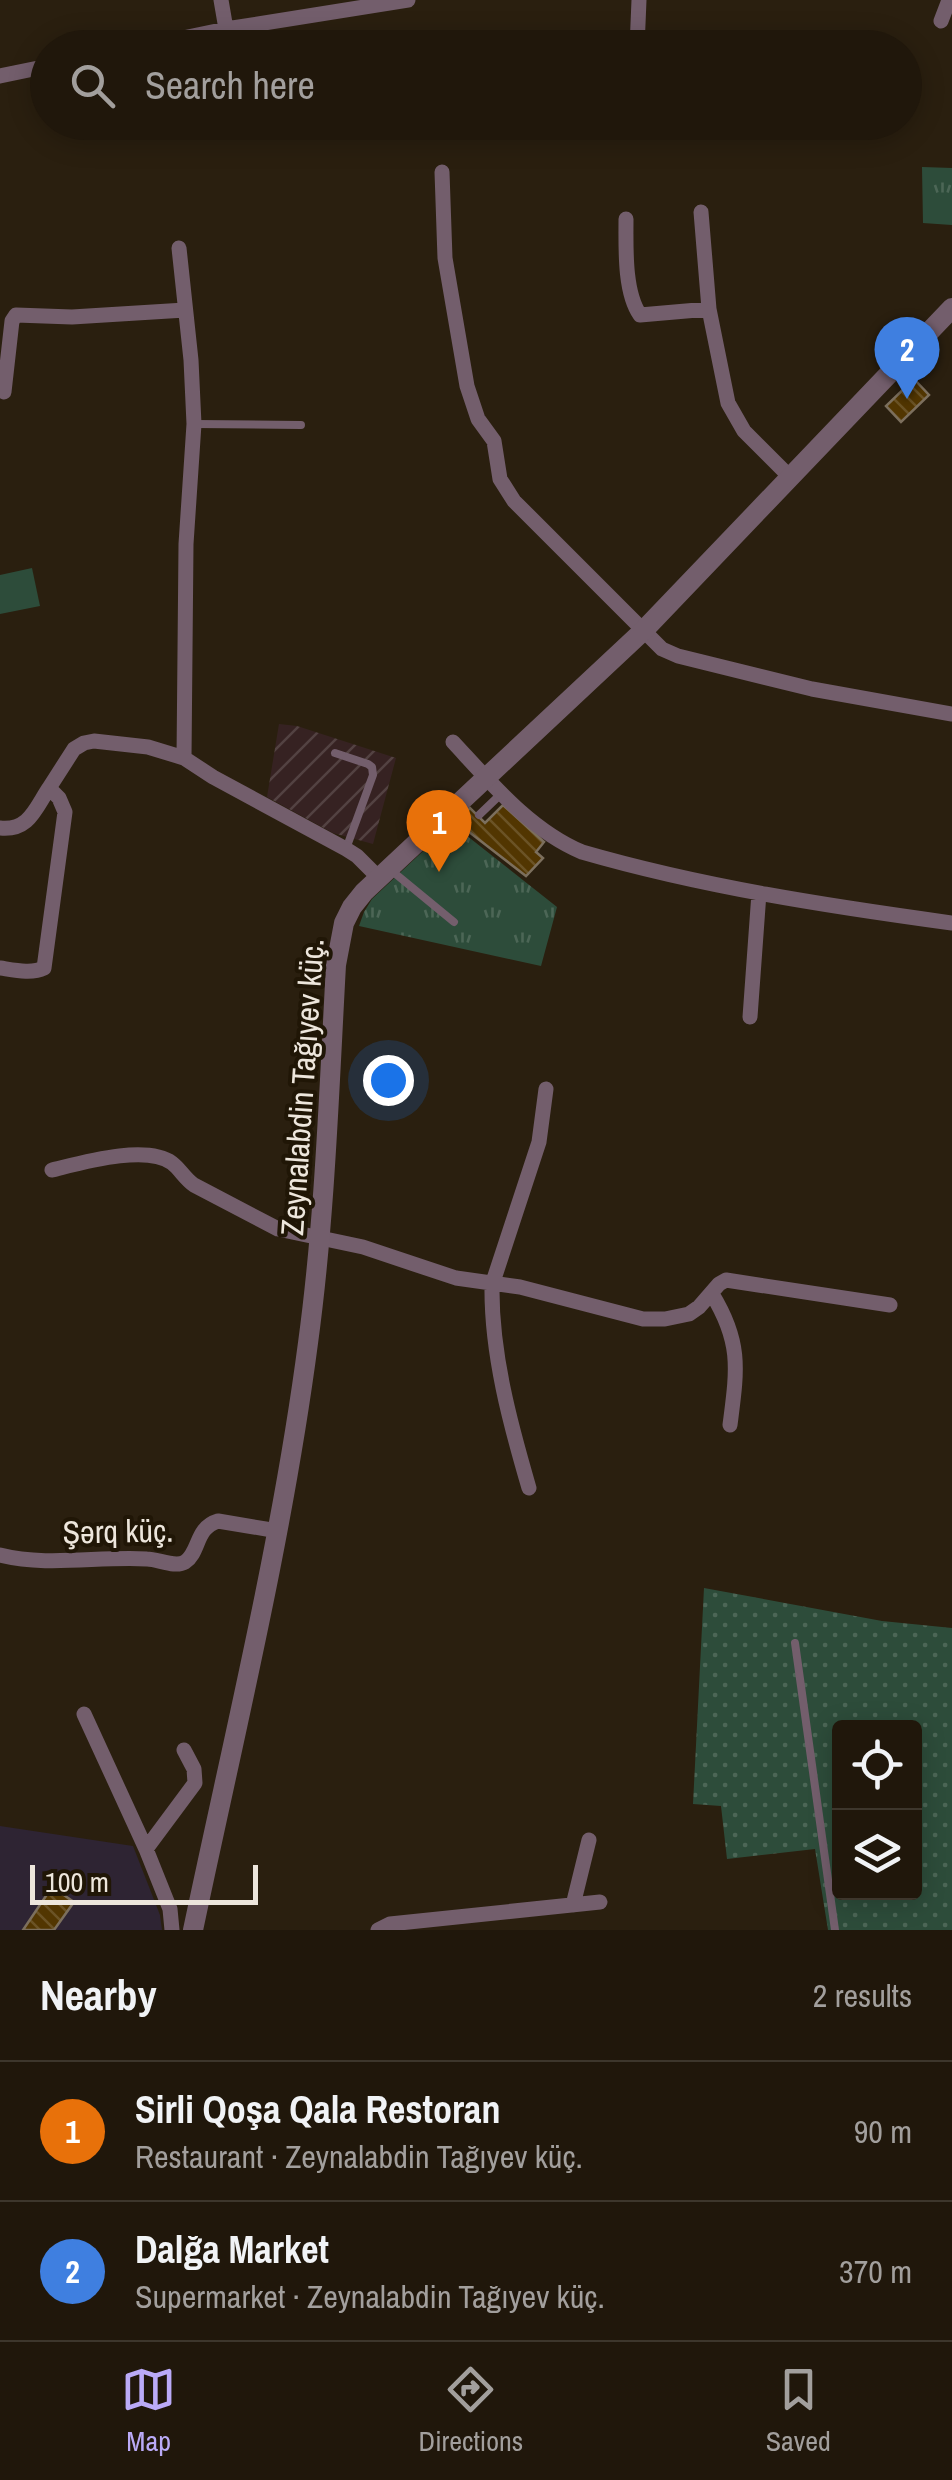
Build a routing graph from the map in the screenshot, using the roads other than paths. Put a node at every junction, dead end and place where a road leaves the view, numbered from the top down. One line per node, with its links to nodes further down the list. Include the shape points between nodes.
1 (221, 0): 6 (street)
2 (408, 0): 6 (street)
3 (639, 0): 8 (street)
4 (949, 0): 5 (street)
5 (942, 21)
6 (226, 29): 7 (street)
7 (221, 30)
8 (638, 30)
9 (30, 70): 10 (street)
10 (0, 76)
11 (442, 172): 22 (street, via 446,258 467,386 494,442 500,479 514,501)
12 (701, 212): 15 (street)
13 (626, 220): 15 (street, via 631,295 640,315)
14 (179, 248): 16 (street)
15 (709, 309): 21 (street, via 728,402 744,431)
16 (185, 310): 18 (street, via 16,315); 19 (street)
17 (951, 312): 21 (street, Zeynalabdin Tağıyev küç.)
18 (4, 392)
19 (194, 424): 20 (lane); 26 (street)
20 (301, 425)
21 (790, 477): 22 (street, Zeynalabdin Tağıyev küç.)
22 (644, 630): 23 (street, via 678,656); 27 (street, Zeynalabdin Tağıyev küç.)
23 (952, 714)
24 (453, 742): 27 (street)
25 (335, 753): 31 (lane, via 372,768)
26 (184, 758): 28 (street, via 148,747 84,743); 31 (street)
27 (495, 786): 29 (lane); 32 (street, Zeynalabdin Tağıyev küç.); 33 (street, via 544,832 582,852)
28 (49, 788): 30 (street, via 23,825); 36 (street, via 65,812 46,963 40,971)
29 (480, 814)
30 (0, 828)
31 (346, 849): 32 (street)
32 (383, 873): 34 (lane); 40 (street, Zeynalabdin Tağıyev küç., via 352,906 340,942)
33 (759, 893): 35 (street); 37 (street)
34 (454, 922)
35 (952, 923)
36 (0, 968)
37 (750, 1017)
38 (546, 1089): 41 (street, via 539,1142)
39 (52, 1170): 40 (street, via 156,1156 175,1164 194,1186 248,1214)
40 (321, 1239): 41 (street); 46 (street, Zeynalabdin Tağıyev küç.)
41 (492, 1285): 42 (street, via 665,1320 700,1308); 45 (street, via 502,1376)
42 (712, 1294): 43 (street, via 726,1280 737,1280); 44 (street, via 726,1316 736,1357)
43 (890, 1305)
44 (730, 1425)
45 (529, 1488)
46 (278, 1531): 47 (street, Şərq küç., via 211,1523 188,1560 178,1563); 56 (street, Zeynalabdin Tağıyev küç.)
47 (0, 1555)
48 (795, 1644): 58 (lane)
49 (84, 1714): 52 (street)
50 (184, 1750): 52 (street, via 195,1783)
51 (590, 1840): 54 (street)
52 (146, 1849): 55 (street)
53 (600, 1902): 54 (street)
54 (573, 1904): 57 (street)
55 (172, 1930)
56 (193, 1930)
57 (378, 1930)
58 (836, 1930)

